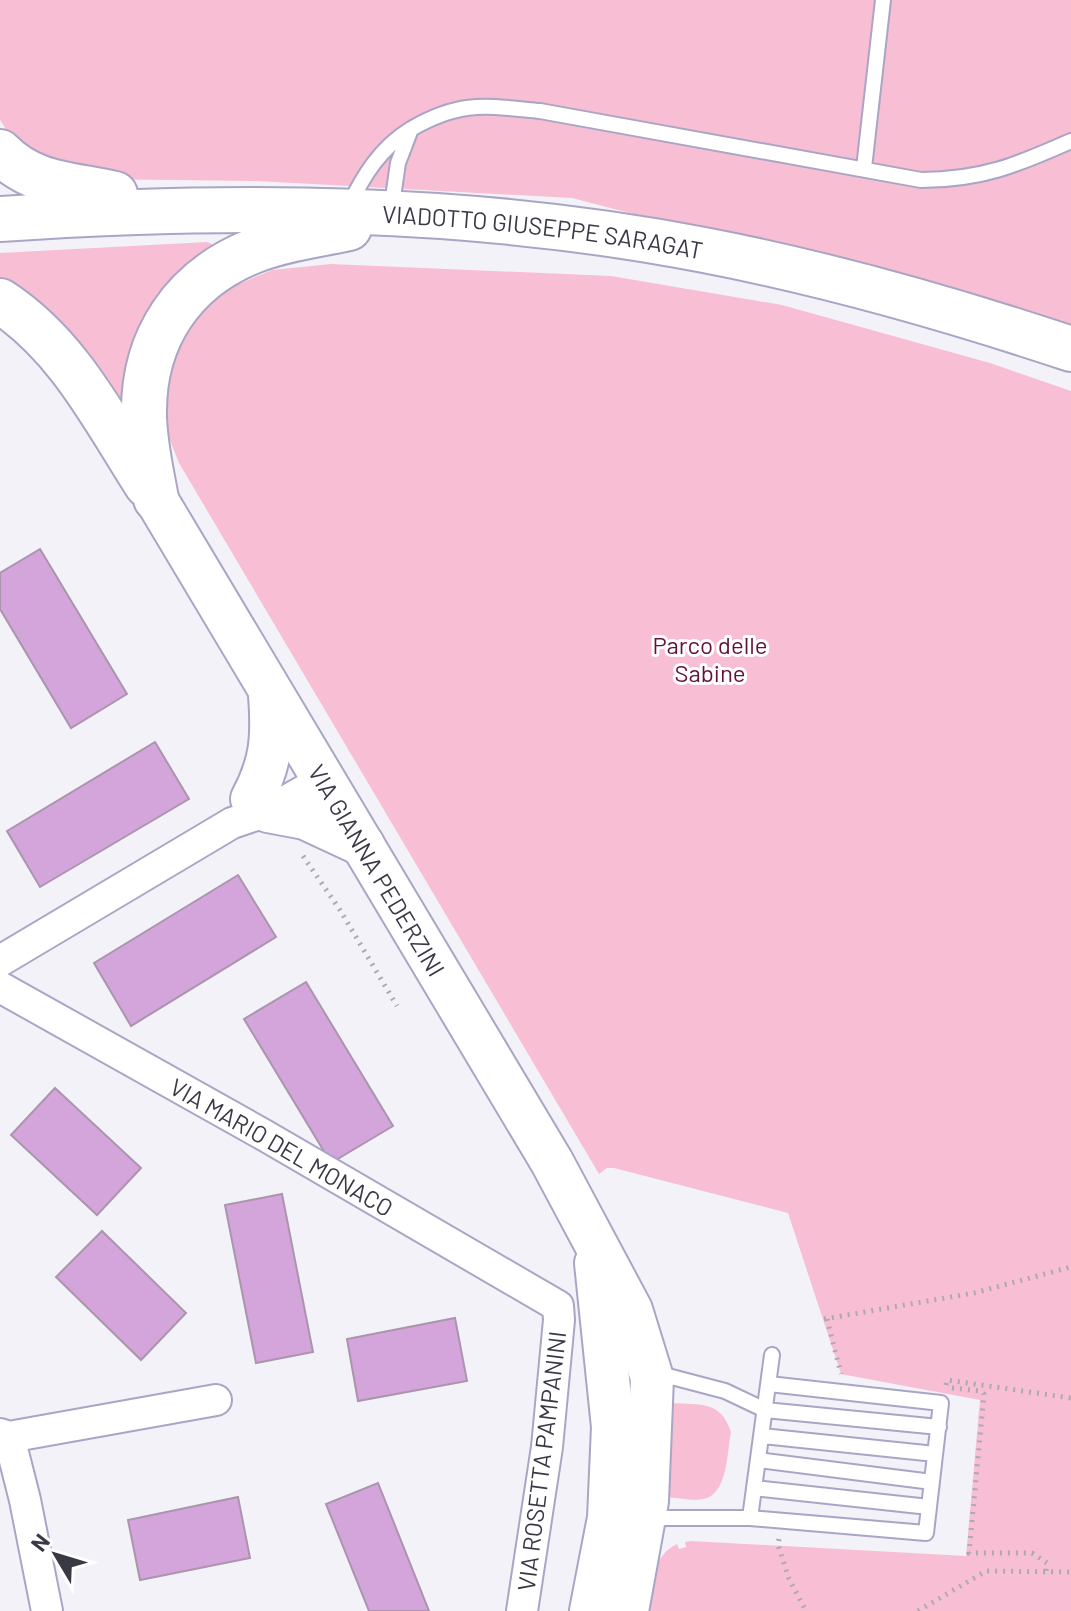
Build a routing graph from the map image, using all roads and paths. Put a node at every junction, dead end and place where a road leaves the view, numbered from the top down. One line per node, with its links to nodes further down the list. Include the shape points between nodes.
1 (883, 0): 5 (lane)
2 (411, 129): 5 (lane, via 444,112 482,105); 7 (lane, via 370,166); 8 (lane, via 398,163)
3 (1071, 141): 5 (lane, via 985,175 952,180 921,180)
4 (0, 152): 6 (main road, via 23,171 52,183)
5 (864, 168)
6 (187, 210): 7 (main road, VIADOTTO GIUSEPPE SARAGAT); 9 (main road, VIADOTTO GIUSEPPE SARAGAT)
7 (346, 211): 8 (main road, VIADOTTO GIUSEPPE SARAGAT)
8 (402, 213): 11 (main road, VIADOTTO GIUSEPPE SARAGAT, via 701,249 904,297); 12 (main road, via 265,246 216,270 185,295 160,336 145,390 145,430)
9 (0, 219)
10 (0, 301): 12 (main road, via 43,334 65,359)
11 (1071, 349)
12 (156, 499): 13 (street, VIA GIANNA PEDERZINI)
13 (270, 694): 14 (street, VIA GIANNA PEDERZINI); 15 (street, via 270,755)
14 (318, 772): 15 (street); 16 (street, VIA GIANNA PEDERZINI)
15 (251, 811): 16 (street, via 305,818); 18 (street)
16 (363, 845): 21 (street, VIA GIANNA PEDERZINI, via 552,1162)
17 (298, 851): 20 (path)
18 (0, 961)
19 (0, 987): 23 (street, VIA MARIO DEL MONACO, via 554,1303)
20 (397, 1006)
21 (595, 1245): 27 (street, VIA GIANNA PEDERZINI); 27 (street, VIA GIANNA PEDERZINI, via 631,1310)
22 (1071, 1267): 24 (path, via 974,1293)
23 (560, 1312): 45 (street, VIA ROSETTA PAMPANINI, via 547,1447)
24 (823, 1319)
25 (772, 1355): 26 (lane)
26 (769, 1384): 30 (lane); 31 (lane)
27 (632, 1397): 31 (lane, via 664,1375 725,1391); 40 (street, VIA GIANNA PEDERZINI, via 650,1471); 46 (street, VIA GIANNA PEDERZINI)
28 (1071, 1398): 30 (path, via 947,1380)
29 (216, 1400): 33 (street)
30 (941, 1403): 32 (lane)
31 (765, 1410): 32 (lane); 34 (lane)
32 (939, 1427): 35 (lane)
33 (4, 1435): 44 (street, via 25,1500)
34 (762, 1436): 35 (lane); 36 (lane)
35 (935, 1454): 37 (lane)
36 (758, 1460): 37 (lane); 38 (lane)
37 (932, 1482): 39 (lane)
38 (754, 1488): 39 (lane); 41 (lane)
39 (929, 1507): 41 (lane, via 926,1533)
40 (645, 1517): 41 (lane); 47 (street, VIA GIANNA PEDERZINI)
41 (750, 1518)
42 (779, 1538): 48 (path, via 789,1579)
43 (1071, 1572): 49 (path, via 986,1571)
44 (47, 1611)
45 (522, 1611)
46 (591, 1611)
47 (627, 1611)
48 (806, 1611)
49 (918, 1611)

